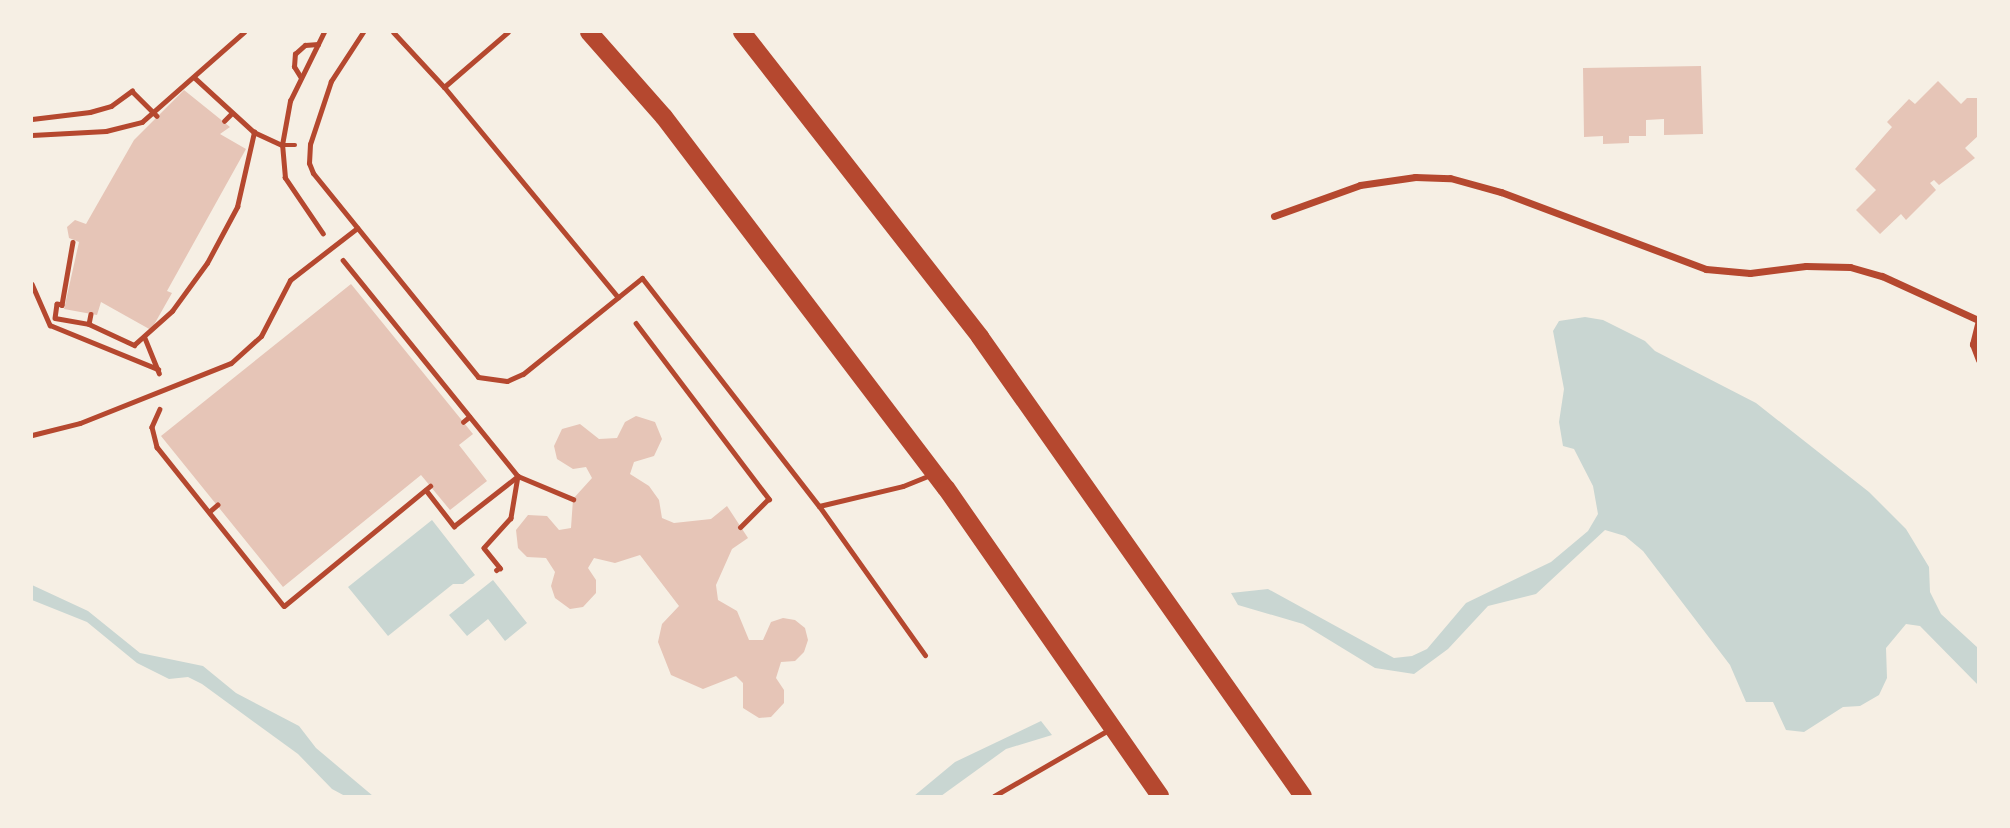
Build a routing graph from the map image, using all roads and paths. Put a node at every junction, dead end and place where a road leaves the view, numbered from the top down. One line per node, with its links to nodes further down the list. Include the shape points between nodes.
1 (244, 32): 8 (path)
2 (363, 32): 17 (lane, via 331,81)
3 (393, 32): 10 (lane)
4 (508, 32): 10 (lane)
5 (589, 32): 36 (main road, via 664,117)
6 (741, 32): 46 (main road, via 995,358)
7 (318, 44): 9 (path, via 295,54 294,67)
8 (195, 78): 11 (path); 16 (path, via 142,122 106,131)
9 (301, 78)
10 (444, 87): 22 (lane)
11 (232, 113): 14 (path); 15 (path)
12 (157, 116): 13 (path, via 132,91 110,106 68,118)
13 (32, 119)
14 (224, 121)
15 (254, 132): 17 (path, via 282,145); 29 (path, via 237,207 207,263)
16 (32, 135)
17 (310, 144): 19 (lane, via 313,173)
18 (1274, 216): 26 (street, via 1360,185 1415,177 1450,178 1501,192 1706,269 1751,273 1806,266 1850,267 1882,276)
19 (357, 228): 22 (lane, via 467,367 492,382 507,382 523,374); 32 (lane, via 290,280 261,336 245,352 214,371)
20 (74, 242): 25 (path, via 62,305 57,304)
21 (32, 284): 24 (path)
22 (618, 297): 38 (lane, via 642,278)
23 (91, 314): 28 (path)
24 (47, 317): 25 (path); 31 (path, via 57,330)
25 (55, 318): 28 (path)
26 (1978, 320): 30 (street, via 1973,344)
27 (636, 323): 40 (path, via 769,499)
28 (89, 324): 29 (path, via 135,345)
29 (145, 338): 31 (path)
30 (1979, 360)
31 (159, 370): 32 (path)
32 (160, 389): 35 (lane, via 80,423); 39 (path, via 160,414 152,427 157,447)
33 (469, 417): 34 (path)
34 (463, 422)
35 (32, 435)
36 (934, 473): 38 (lane, via 902,486); 43 (main road)
37 (217, 505): 39 (path)
38 (819, 506): 42 (lane)
39 (209, 512): 41 (path, via 284,606 428,488 454,526 518,476 511,518 484,548 500,568)
40 (741, 527)
41 (496, 570)
42 (925, 655)
43 (1112, 728): 44 (lane); 45 (main road)
44 (994, 796)
45 (1160, 796)
46 (1303, 796)

